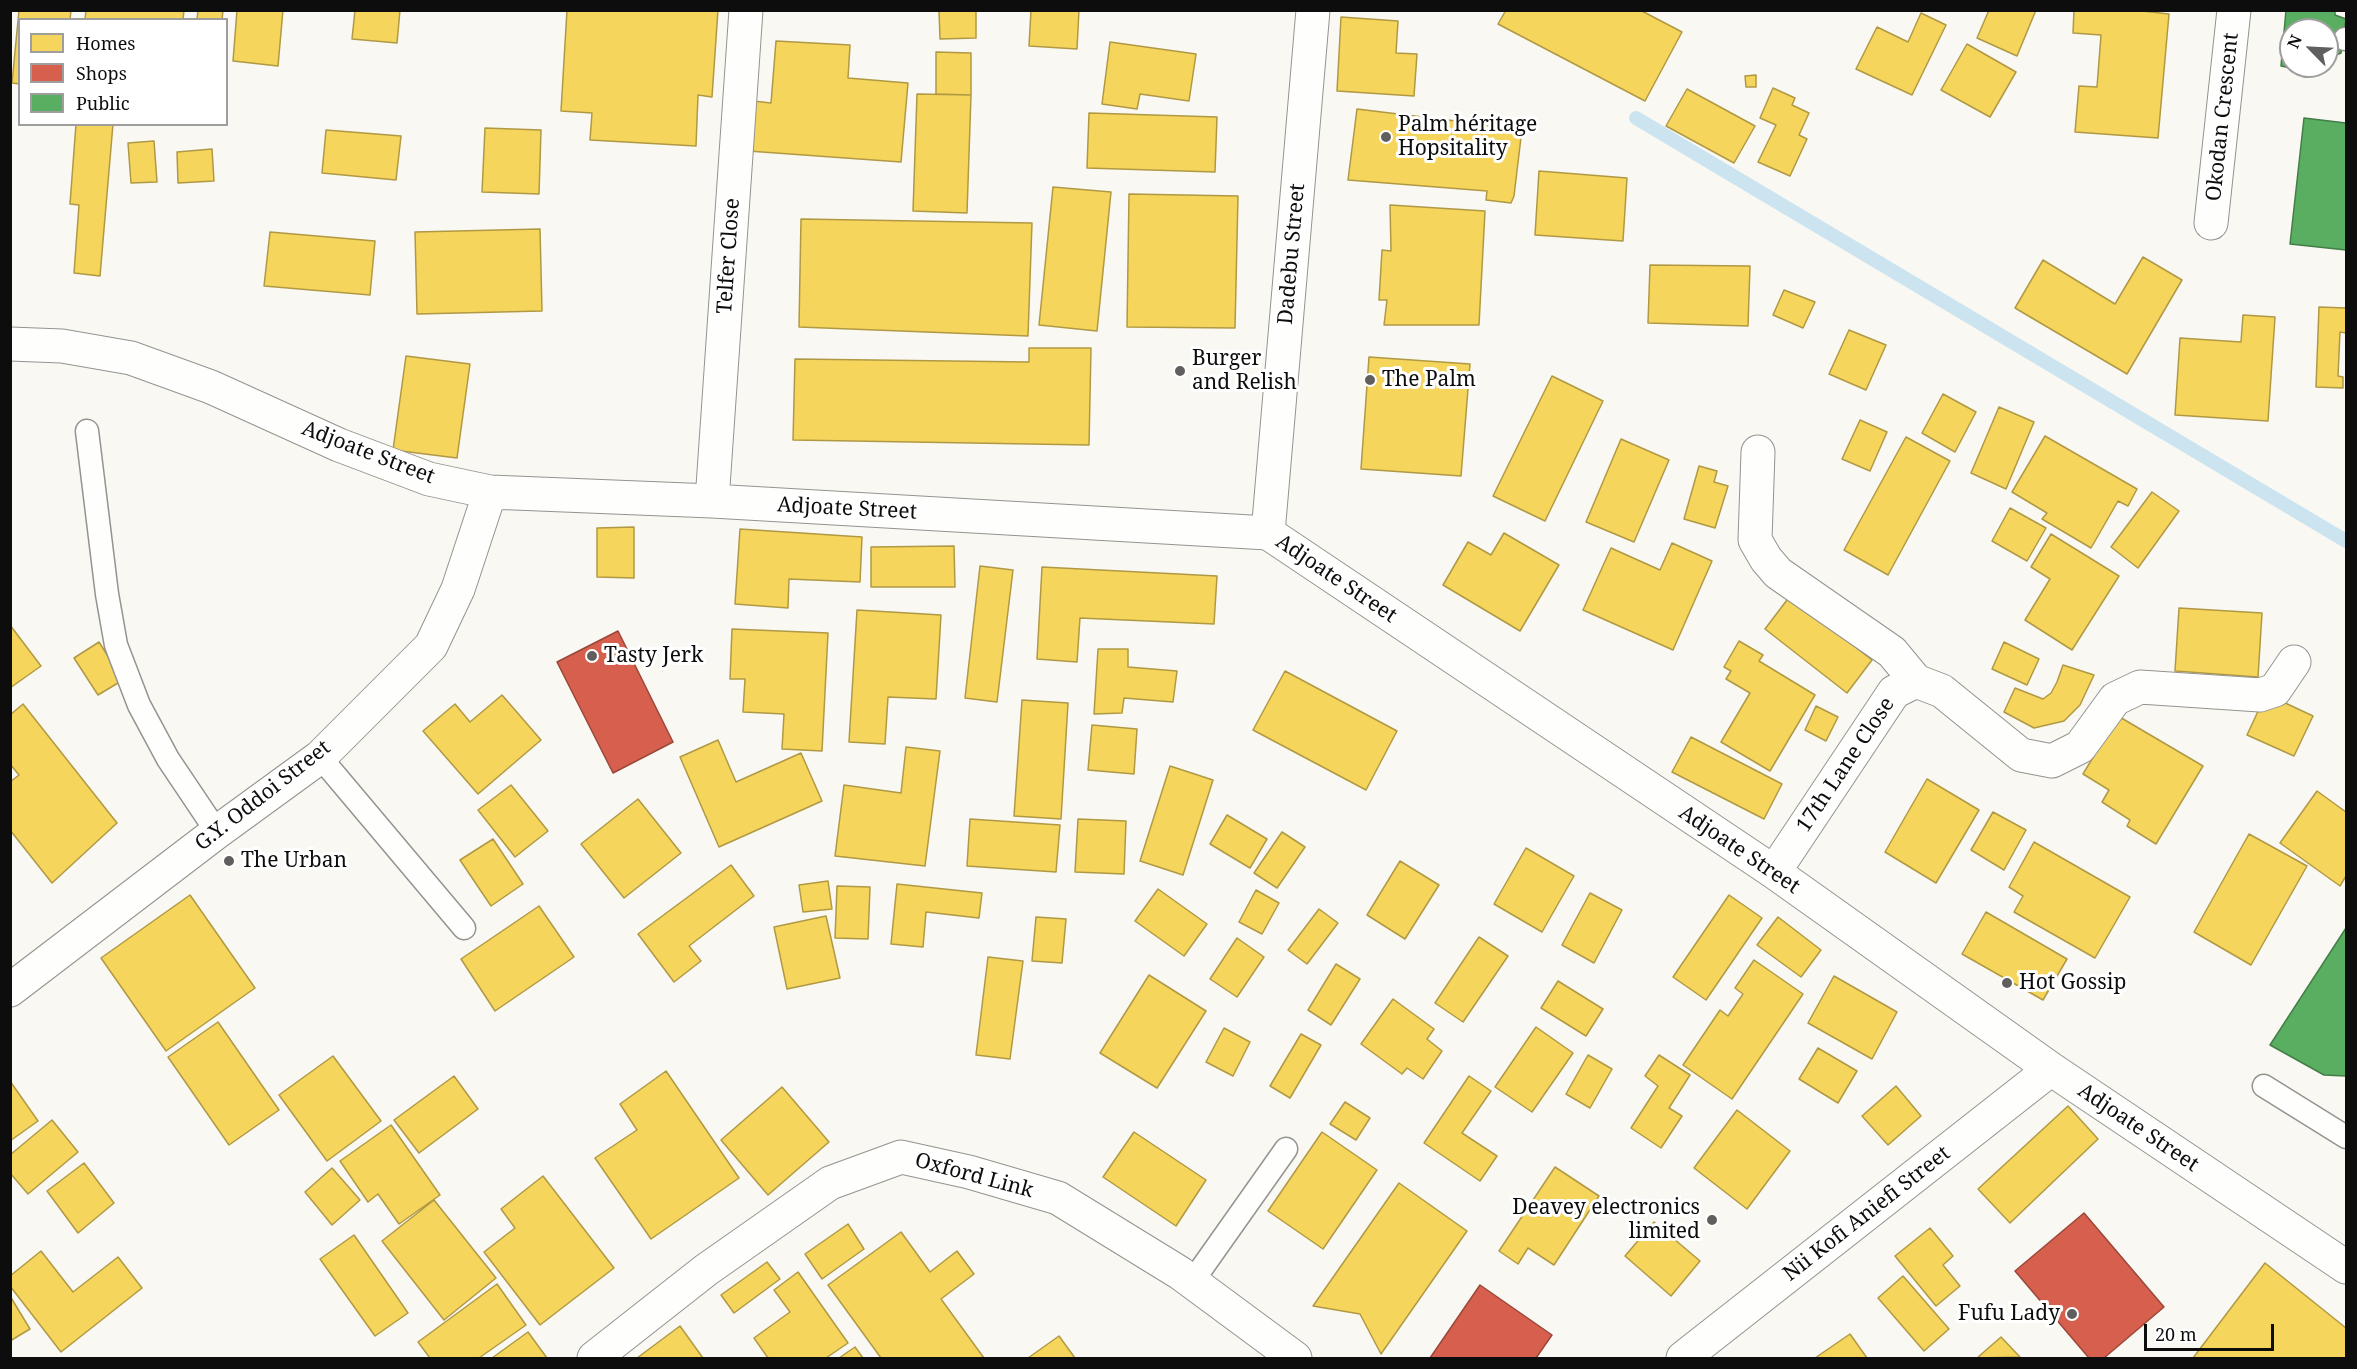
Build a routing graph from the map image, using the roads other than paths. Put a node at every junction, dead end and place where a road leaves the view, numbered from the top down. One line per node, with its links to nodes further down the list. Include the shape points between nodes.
1 (746, 10): 9 (street, Telfer Close)
2 (1313, 10): 10 (street, Dadebu Street)
3 (2234, 10): 4 (street, Okodan Crescent)
4 (2211, 223)
5 (10, 345): 8 (street, Adjoate Street, via 62,346 132,357 429,479)
6 (87, 431): 14 (lane, via 116,645 139,705 168,759)
7 (1758, 452): 12 (street, via 1755,540 1766,559 1778,573 1892,652)
8 (490, 492): 9 (street, Adjoate Street); 13 (street, G.Y. Oddoi Street, via 458,589 431,646)
9 (712, 501): 10 (street, Adjoate Street)
10 (1268, 533): 15 (street, Adjoate Street)
11 (2294, 662): 12 (street, 17th Lane Close, via 2275,690 2260,695 2140,687 2115,699 2080,747 2052,761 2021,755 1942,691)
12 (1916, 681): 15 (street, 17th Lane Close, via 1894,692)
13 (320, 757): 14 (street, G.Y. Oddoi Street); 16 (lane)
14 (217, 832): 17 (street, G.Y. Oddoi Street)
15 (1774, 872): 18 (street, Adjoate Street)
16 (464, 928)
17 (10, 990)
18 (2051, 1069): 22 (street, Adjoate Street); 26 (street, Nii Kofi Aniefi Street)
19 (2264, 1086): 20 (lane)
20 (2346, 1137)
21 (1286, 1149): 23 (lane)
22 (2346, 1268)
23 (1192, 1282): 24 (street, Oxford Link, via 1058,1198 901,1157 830,1183 706,1270); 25 (street, Oxford Link)
24 (594, 1359)
25 (1295, 1359)
26 (1683, 1359)

